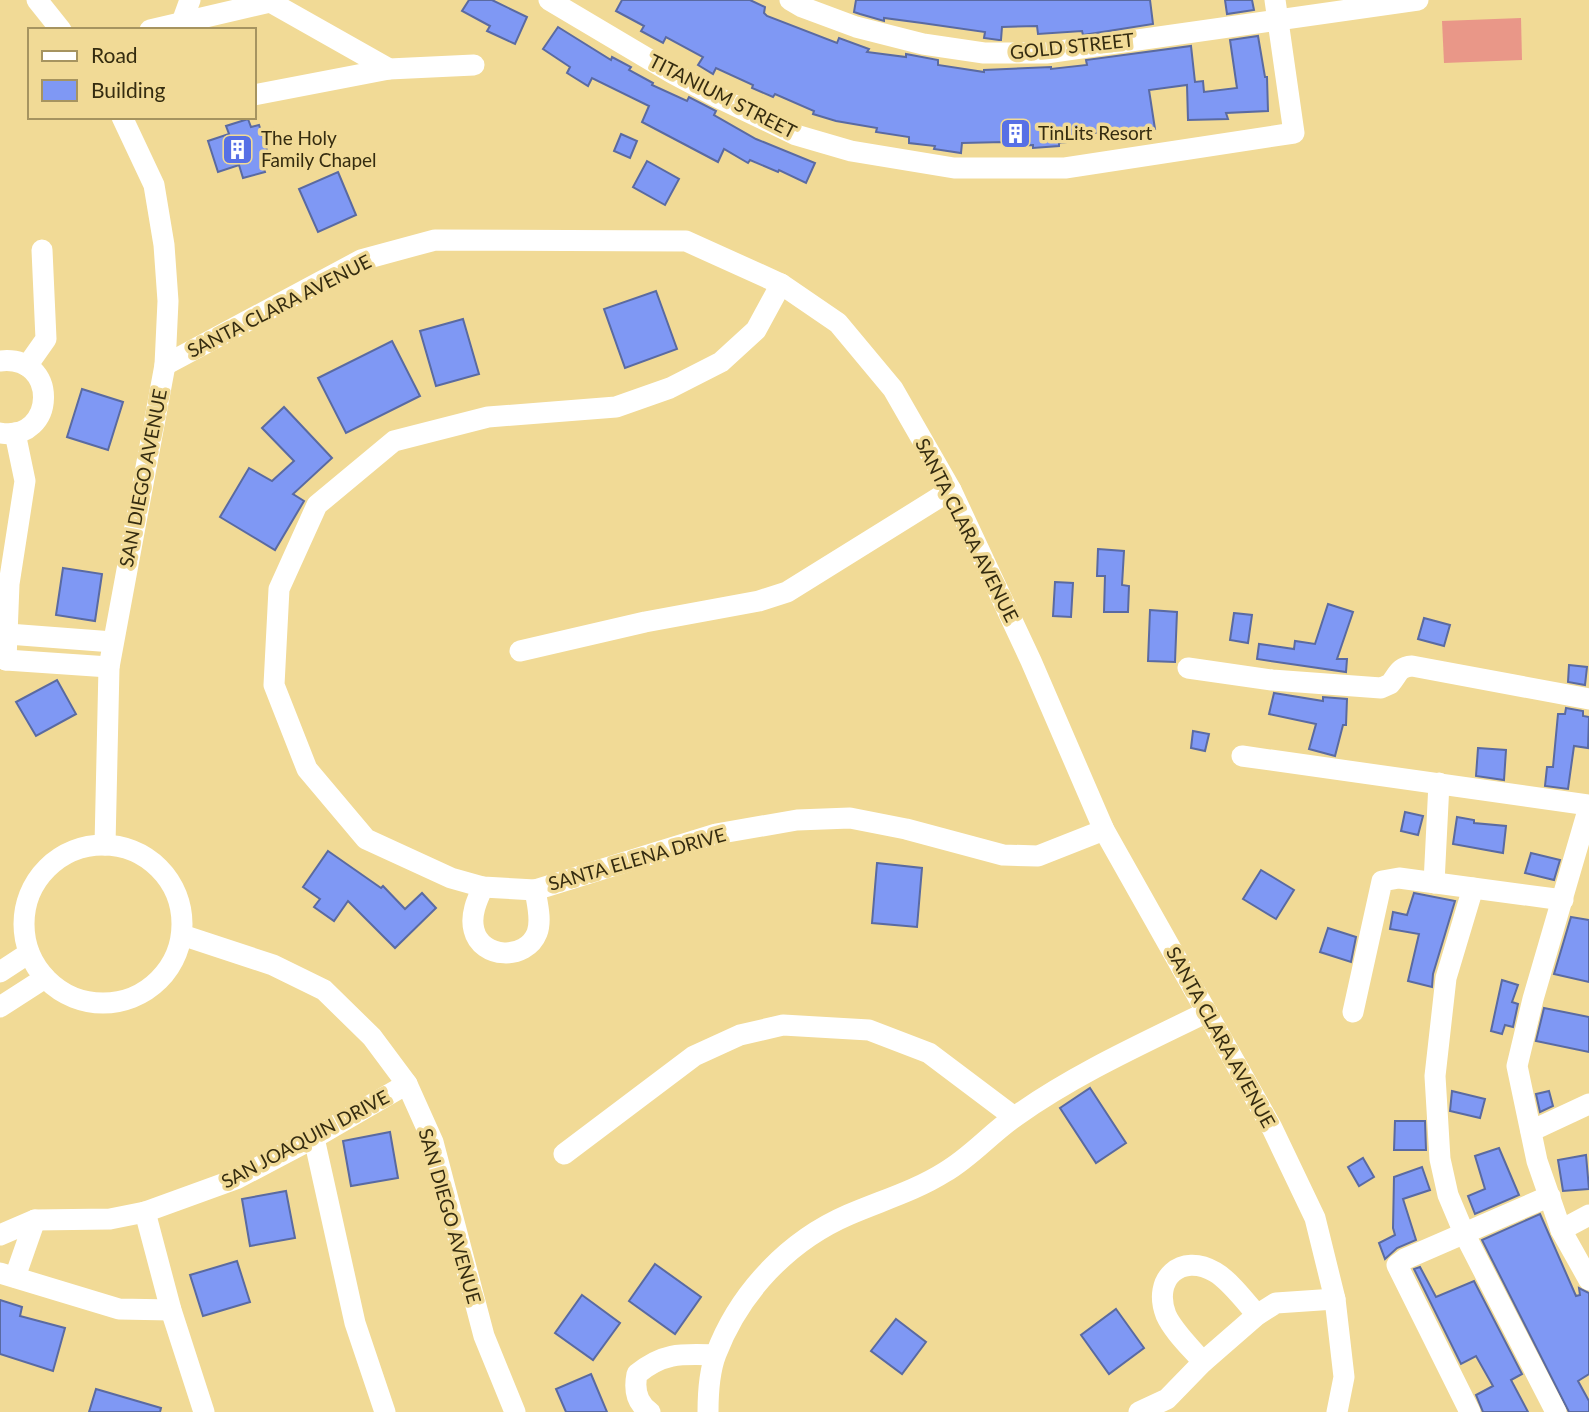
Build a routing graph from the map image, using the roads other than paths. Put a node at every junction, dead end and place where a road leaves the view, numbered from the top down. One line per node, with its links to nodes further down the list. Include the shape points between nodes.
1 (37, 0): 10 (street)
2 (190, 0): 9 (street)
3 (549, 0): 8 (street, TITANIUM STREET, via 672,73 796,135 851,151 954,168 1065,168 1294,133)
4 (790, 0): 8 (street, GOLD STREET, via 856,27 984,54 1045,52)
5 (1418, 0): 7 (street, GOLD STREET)
6 (268, 1): 9 (street); 13 (street)
7 (1395, 1): 8 (street, GOLD STREET)
8 (1276, 9)
9 (182, 22): 11 (street)
10 (59, 28)
11 (158, 28)
12 (474, 65): 13 (street)
13 (389, 69): 14 (street)
14 (256, 95)
15 (130, 119): 19 (street, SAN DIEGO AVENUE, via 154,186 164,246 168,301)
16 (41, 250): 20 (street, via 46,339)
17 (780, 284): 19 (street, SANTA CLARA AVENUE, via 686,241 435,240 361,260); 22 (street, SANTA CLARA AVENUE, via 838,323 893,389); 36 (street, SANTA ELENA DRIVE, via 756,330 721,362 670,388 616,407 488,417 394,441 317,505 279,589 274,685 307,769 366,839 451,878)
18 (0, 361): 20 (street)
19 (165, 365): 24 (street, SAN DIEGO AVENUE)
20 (27, 366): 21 (street, via 43,385 42,410 27,429)
21 (8, 433): 23 (street, via 25,481 9,584)
22 (951, 490): 25 (street, via 787,592); 33 (street, SANTA CLARA AVENUE)
23 (8, 634): 24 (street); 26 (street)
24 (113, 642): 27 (street, SAN DIEGO AVENUE)
25 (520, 651)
26 (3, 662): 27 (street)
27 (109, 667): 34 (street, SAN DIEGO AVENUE)
28 (1188, 668): 29 (street, via 1381,688 1404,666 1412,666)
29 (1589, 699)
30 (1242, 756): 31 (street)
31 (1439, 783): 32 (street); 35 (street)
32 (1589, 806): 39 (street)
33 (1104, 830): 38 (street, SANTA ELENA DRIVE, via 1038,856 1003,855 850,818 797,820 716,834); 45 (street, SANTA CLARA AVENUE)
34 (105, 845): 40 (street, via 131,850 154,864 171,884 180,908); 41 (street, via 80,848 56,860 38,878 25,915)
35 (1434, 883): 37 (street); 46 (street, via 1399,878 1382,881)
36 (483, 887): 38 (street, SANTA ELENA DRIVE); 38 (street, via 473,928 477,938 497,953 516,952 533,940 540,920)
37 (1473, 888): 39 (street); 58 (street, via 1447,978 1435,1076 1440,1158 1448,1195)
38 (535, 890)
39 (1563, 900): 50 (street, via 1517,1066)
40 (182, 935): 43 (street, via 160,980 139,995 115,1003 89,1003 65,994); 47 (street, SAN DIEGO AVENUE, via 273,965 324,990 372,1037)
41 (29, 953): 42 (street); 43 (street)
42 (0, 972)
43 (45, 978): 44 (street)
44 (0, 1007)
45 (1207, 1012): 49 (street, via 1068,1081); 62 (street, SANTA CLARA AVENUE, via 1272,1128 1315,1218)
46 (1353, 1012)
47 (407, 1084): 51 (street, SAN JOAQUIN DRIVE); 69 (street, SAN DIEGO AVENUE, via 433,1142 484,1336)
48 (1589, 1104): 50 (street)
49 (1014, 1117): 52 (street, via 929,1054 869,1030 783,1025 740,1035 694,1056); 65 (street, via 947,1172 801,1240 742,1304)
50 (1531, 1131): 53 (street)
51 (314, 1138): 54 (street, SAN JOAQUIN DRIVE, via 236,1179); 68 (street, via 355,1323)
52 (564, 1154)
53 (1550, 1196): 57 (street); 58 (street)
54 (145, 1212): 56 (street, SAN JOAQUIN DRIVE, via 110,1219); 63 (street)
55 (1589, 1215): 57 (street)
56 (35, 1220): 59 (street, SAN JOAQUIN DRIVE); 60 (street)
57 (1561, 1230): 61 (street)
58 (1464, 1233): 74 (street, via 1397,1265); 75 (street)
59 (0, 1235)
60 (8, 1275): 63 (street, via 119,1309)
61 (1589, 1280)
62 (1335, 1298): 64 (street, via 1276,1303); 73 (street, SANTA CLARA AVENUE, via 1344,1377)
63 (171, 1310): 67 (street)
64 (1257, 1315): 66 (street); 66 (street, via 1217,1272 1197,1264 1179,1266 1167,1277 1162,1300 1167,1317)
65 (715, 1355): 70 (street, via 676,1354 652,1362 637,1374 634,1388); 71 (street)
66 (1203, 1362): 72 (street, via 1167,1399)
67 (204, 1412)
68 (385, 1412)
69 (515, 1412)
70 (650, 1412)
71 (708, 1412)
72 (1139, 1412)
73 (1337, 1412)
74 (1470, 1412)
75 (1556, 1412)

